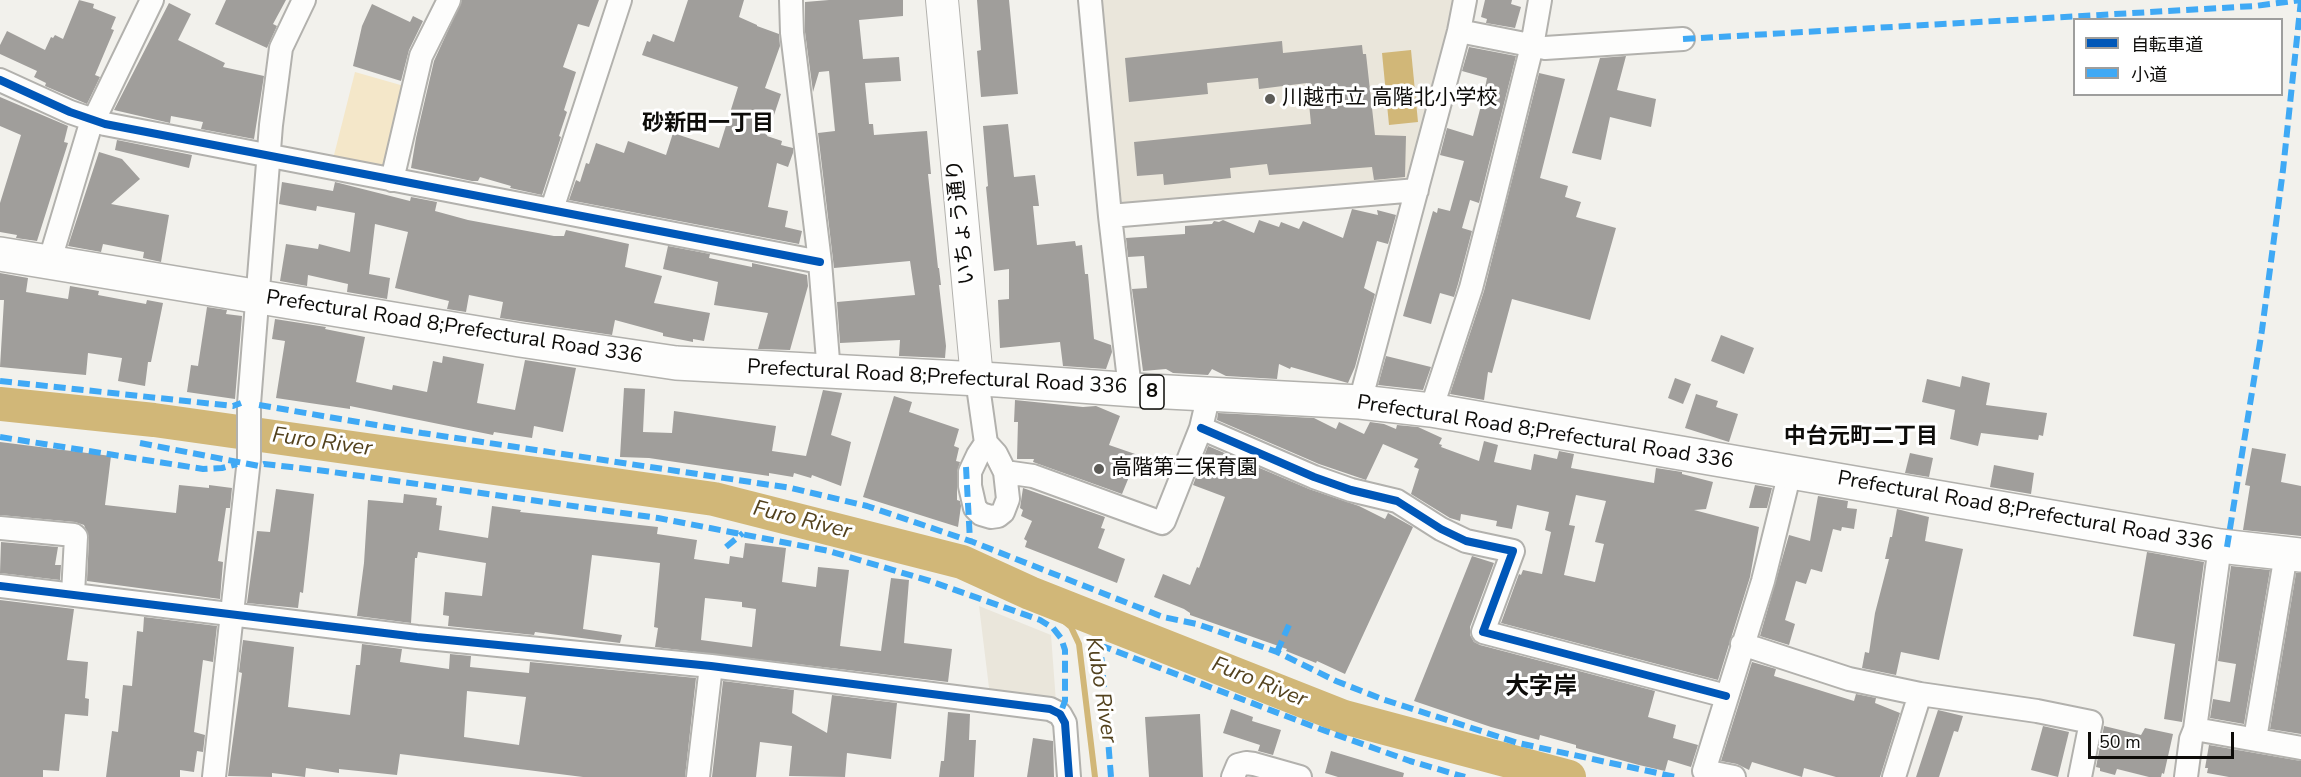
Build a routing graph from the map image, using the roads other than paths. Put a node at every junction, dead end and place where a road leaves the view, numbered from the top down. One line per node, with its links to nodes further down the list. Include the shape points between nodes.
1 (152, 0): 14 (street)
2 (304, 0): 15 (street, via 281,48)
3 (449, 0): 16 (street, via 420,56)
4 (620, 0): 18 (street)
5 (791, 0): 21 (street)
6 (942, 0): 25 (street, いちょう通り)
7 (1090, 0): 19 (street)
8 (1465, 0): 10 (street)
9 (1540, 0): 12 (street)
10 (1459, 31): 12 (street); 17 (street)
11 (1683, 39): 12 (street)
12 (1532, 46): 29 (street, via 1471,288)
13 (0, 80): 14 (street)
14 (93, 121): 15 (street); 22 (street)
15 (269, 157): 16 (street); 23 (street)
16 (392, 180): 18 (street)
17 (1417, 190): 19 (street); 28 (street)
18 (552, 209): 21 (street)
19 (1110, 216): 26 (street)
20 (0, 254): 22 (main road, Prefectural Road 8;Prefectural Road 336 / 8)
21 (820, 262): 24 (street)
22 (50, 263): 23 (main road, Prefectural Road 8;Prefectural Road 336 / 8)
23 (259, 296): 24 (main road, Prefectural Road 8;Prefectural Road 336 / 8, via 676,363); 39 (street)
24 (829, 373): 25 (main road, Prefectural Road 8;Prefectural Road 336 / 8)
25 (977, 379): 26 (main road, Prefectural Road 8;Prefectural Road 336 / 8); 31 (street, いちょう通り)
26 (1130, 389): 27 (main road, Prefectural Road 8;Prefectural Road 336 / 8)
27 (1209, 394): 28 (main road, Prefectural Road 8;Prefectural Road 336 / 8); 30 (street)
28 (1360, 402): 29 (main road, Prefectural Road 8;Prefectural Road 336 / 8)
29 (1431, 410): 33 (main road, Prefectural Road 8;Prefectural Road 336 / 8)
30 (1201, 428): 32 (street, via 1162,523 1033,476); 43 (street, via 1314,477 1397,501 1466,541 1513,551 1483,632)
31 (986, 443): 32 (street, いちょう通り); 32 (street, いちょう通り, via 970,472 972,499 981,514 991,517 1003,512 1008,499)
32 (1005, 472)
33 (1790, 472): 35 (main road, Prefectural Road 8;Prefectural Road 336 / 8); 40 (street, via 1763,581)
34 (0, 528): 38 (street, via 75,535)
35 (2220, 546): 36 (main road, Prefectural Road 8;Prefectural Road 336 / 8); 44 (street)
36 (2293, 555): 45 (street)
37 (0, 586): 38 (street)
38 (73, 594): 39 (street)
39 (234, 614): 41 (street, via 417,638); 47 (street)
40 (1742, 644): 42 (street, via 1849,679); 43 (street)
41 (711, 666): 48 (street); 49 (street, via 1050,709 1060,714 1065,723)
42 (1920, 694): 53 (street); 54 (street, via 2091,722)
43 (1726, 696): 52 (street, via 1704,771)
44 (2195, 729): 45 (street); 55 (street)
45 (2255, 739): 46 (street)
46 (2301, 748)
47 (214, 777)
48 (698, 777)
49 (1069, 777)
50 (1233, 777): 51 (street, via 1238,765 1246,764)
51 (1300, 777)
52 (1734, 777)
53 (1894, 777)
54 (2080, 777)
55 (2186, 777)

